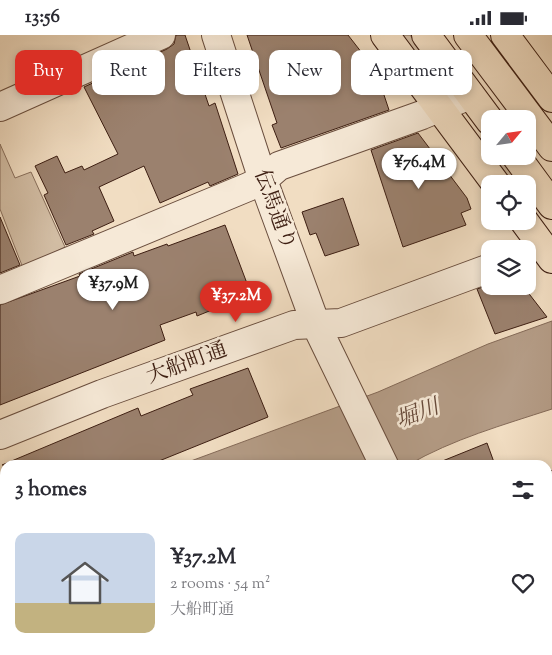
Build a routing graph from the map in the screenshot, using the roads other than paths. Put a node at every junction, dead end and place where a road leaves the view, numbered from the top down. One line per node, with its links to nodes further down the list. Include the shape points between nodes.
1 (161, 35): 11 (street)
2 (216, 35): 17 (street, 伝馬通り)
3 (385, 35): 12 (main road)
4 (426, 35): 7 (main road)
5 (468, 35): 10 (main road)
6 (505, 35): 8 (main road)
7 (437, 50)
8 (548, 86): 10 (street)
9 (470, 95): 12 (street); 13 (main road)
10 (515, 97): 14 (main road)
11 (0, 107)
12 (439, 108): 16 (main road); 17 (street, via 279,165)
13 (482, 110)
14 (552, 147)
15 (523, 165): 18 (main road)
16 (489, 175)
17 (263, 180): 22 (street); 23 (street, 伝馬通り)
18 (552, 205)
19 (530, 230): 20 (main road)
20 (544, 252)
21 (481, 271): 23 (street, 大船町通, via 341,323)
22 (0, 290)
23 (316, 325): 24 (street, 大船町通, via 294,325 102,394); 25 (street, 伝馬通り)
24 (0, 435)
25 (382, 460)

